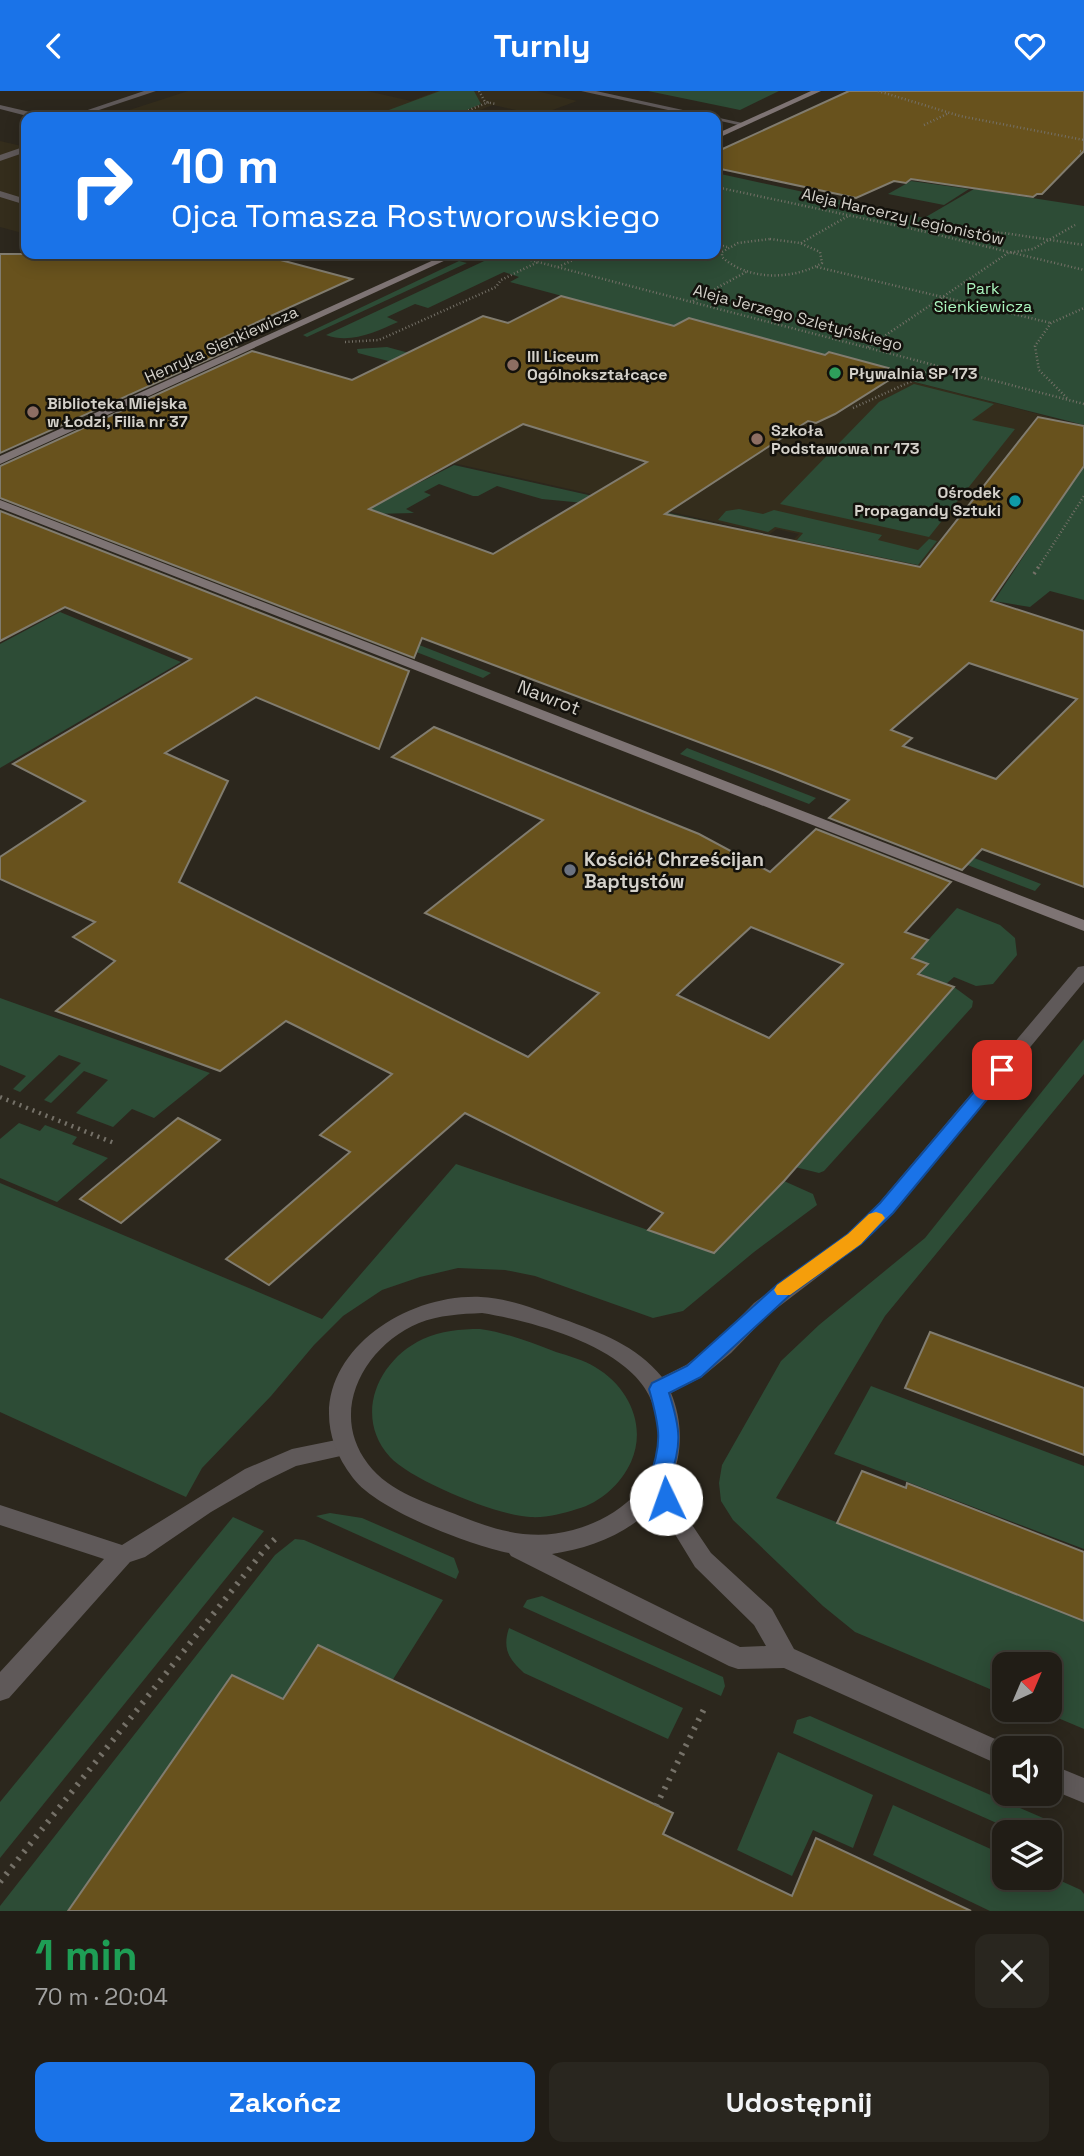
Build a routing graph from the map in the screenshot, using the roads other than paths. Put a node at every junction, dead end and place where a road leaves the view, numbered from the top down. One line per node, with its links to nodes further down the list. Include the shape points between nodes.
1 (152, 91): 6 (street)
2 (585, 91): 7 (street)
3 (817, 91): 9 (street)
4 (0, 107): 5 (street)
5 (21, 112)
6 (87, 112)
7 (686, 112)
8 (721, 119): 9 (street)
9 (743, 124): 10 (street)
10 (721, 135)
11 (21, 151): 12 (street)
12 (0, 158)
13 (0, 194): 14 (street)
14 (11, 197): 15 (street); 16 (street)
15 (21, 200)
16 (0, 201)
17 (443, 259): 18 (street, Henryka Sienkiewicza)
18 (0, 460)
19 (0, 504): 20 (street, Nawrot)
20 (1084, 926)
21 (1084, 971): 22 (street, via 886,1208 854,1239 761,1309 694,1371)
22 (659, 1389): 23 (street, via 613,1347 531,1315 482,1305 444,1307 407,1319 376,1339 353,1365 341,1391 339,1419); 24 (street, via 669,1426 667,1458)
23 (346, 1447): 26 (street, via 361,1472 385,1494); 27 (street, via 292,1458)
24 (659, 1482): 26 (street, via 631,1514 602,1532 566,1543); 28 (street, via 674,1516 703,1560 763,1618)
25 (0, 1515): 27 (street)
26 (515, 1546): 28 (street, via 738,1658)
27 (122, 1555): 29 (street)
28 (785, 1657): 30 (street)
29 (0, 1690)
30 (992, 1750)
31 (1062, 1781): 32 (street)
32 (1084, 1791)

